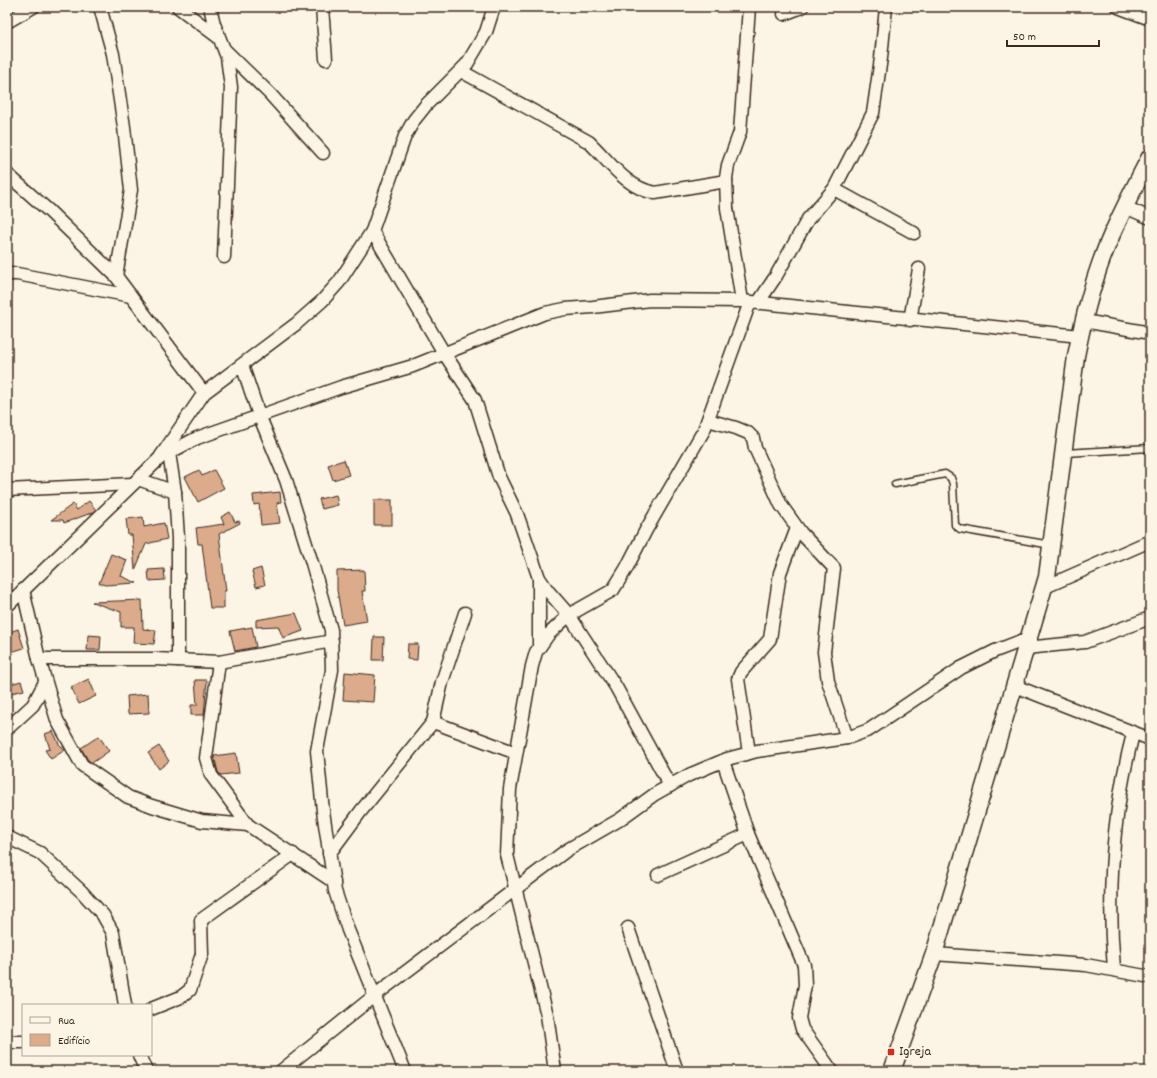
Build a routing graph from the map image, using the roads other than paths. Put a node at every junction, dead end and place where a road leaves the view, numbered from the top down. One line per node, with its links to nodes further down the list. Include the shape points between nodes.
1 (34, 7): 13 (street)
2 (100, 7): 29 (street, via 113,54 131,190)
3 (178, 7): 14 (street)
4 (210, 7): 14 (street)
5 (322, 7): 15 (street)
6 (494, 7): 16 (street, via 486,32)
7 (749, 7): 20 (street, via 740,132 728,165)
8 (802, 7): 11 (street)
9 (886, 7): 21 (street, via 881,65 873,113)
10 (1118, 7): 12 (street)
11 (784, 14)
12 (1150, 19)
13 (7, 22)
14 (220, 42): 17 (street); 26 (street, via 230,69 231,87)
15 (326, 59)
16 (461, 71): 20 (street, via 589,142 615,170 643,191 654,193); 24 (street, via 426,105 405,136)
17 (323, 153)
18 (1150, 157): 22 (street)
19 (7, 174): 29 (street)
20 (726, 181): 31 (street, via 727,208)
21 (834, 188): 25 (street); 31 (street, via 808,219 776,276)
22 (1125, 207): 23 (street); 33 (street, via 1099,267)
23 (1150, 218)
24 (372, 231): 36 (street); 37 (street, via 339,282 322,301)
25 (914, 233)
26 (224, 257)
27 (919, 269): 32 (street)
28 (7, 274): 30 (street)
29 (116, 276): 30 (street)
30 (131, 296): 38 (street)
31 (750, 302): 32 (street); 36 (street, via 650,300 565,309 511,325); 40 (street)
32 (910, 320): 35 (street)
33 (1084, 321): 34 (street); 35 (street)
34 (1150, 333)
35 (1080, 336): 42 (street)
36 (444, 353): 39 (street, via 413,366); 51 (street, via 475,400 499,477 517,514)
37 (242, 365): 38 (street); 39 (street)
38 (204, 393): 43 (street)
39 (259, 415): 43 (street, via 197,438); 58 (street, via 286,480 312,563)
40 (708, 420): 48 (street, via 742,430 753,438 755,448 781,505); 56 (street, via 612,590)
41 (1150, 448): 42 (lane)
42 (1063, 454): 50 (street)
43 (165, 455): 44 (street); 47 (street)
44 (135, 482): 46 (street); 47 (street); 53 (street)
45 (895, 484): 50 (lane, via 945,474 951,478 953,484 955,525 960,529)
46 (7, 490)
47 (175, 492): 62 (street, via 178,538)
48 (797, 528): 69 (street, via 834,568 824,652 828,681); 72 (street, via 780,573 770,639 741,672 738,679)
49 (1150, 541): 52 (street)
50 (1051, 545): 52 (street)
51 (539, 578): 56 (street); 60 (street)
52 (1043, 588): 59 (street)
53 (23, 590): 54 (street); 61 (street)
54 (7, 606)
55 (464, 613): 66 (street, via 442,682)
56 (569, 615): 60 (street); 74 (street, via 624,700)
57 (1150, 618): 59 (street, via 1084,642)
58 (332, 641): 63 (street); 79 (street, via 332,670 318,751)
59 (1028, 643): 65 (street); 69 (street, via 995,651 961,668 869,730)
60 (539, 647): 71 (street, via 532,666)
61 (39, 659): 62 (street); 64 (street)
62 (178, 660): 63 (street)
63 (219, 662): 75 (street, via 206,758 211,775)
64 (45, 682): 67 (street, via 32,705); 75 (street, via 57,720 82,765 128,797 152,806 202,821)
65 (1015, 686): 68 (street); 84 (street)
66 (433, 722): 71 (street); 79 (street)
67 (7, 729)
68 (1133, 734): 70 (street); 85 (street, via 1123,775 1114,836 1111,919)
69 (847, 738): 72 (street)
70 (1150, 739)
71 (516, 753): 82 (street, via 510,789 508,855)
72 (749, 753): 73 (street)
73 (723, 761): 74 (street); 76 (street)
74 (670, 786): 82 (street, via 567,850)
75 (248, 825): 78 (street)
76 (748, 834): 80 (street); 98 (street, via 804,965 805,985 799,1018 802,1029)
77 (7, 837): 88 (street, via 40,853 103,915 113,933)
78 (293, 854): 81 (street); 89 (street, via 201,920 202,954 190,990 181,997)
79 (329, 854): 81 (street)
80 (658, 875)
81 (334, 882): 87 (street, via 348,930)
82 (516, 887): 87 (street); 96 (street, via 547,1015)
83 (628, 928): 97 (street)
84 (934, 954): 85 (street, via 1086,965); 99 (street)
85 (1114, 970): 86 (street)
86 (1150, 977)
87 (374, 996): 94 (street); 95 (street)
88 (124, 1004)
89 (152, 1010)
90 (7, 1042): 91 (street)
91 (22, 1042)
92 (139, 1056): 93 (street)
93 (146, 1071)
94 (281, 1071)
95 (405, 1071)
96 (555, 1071)
97 (677, 1071)
98 (832, 1071)
99 (892, 1071)

